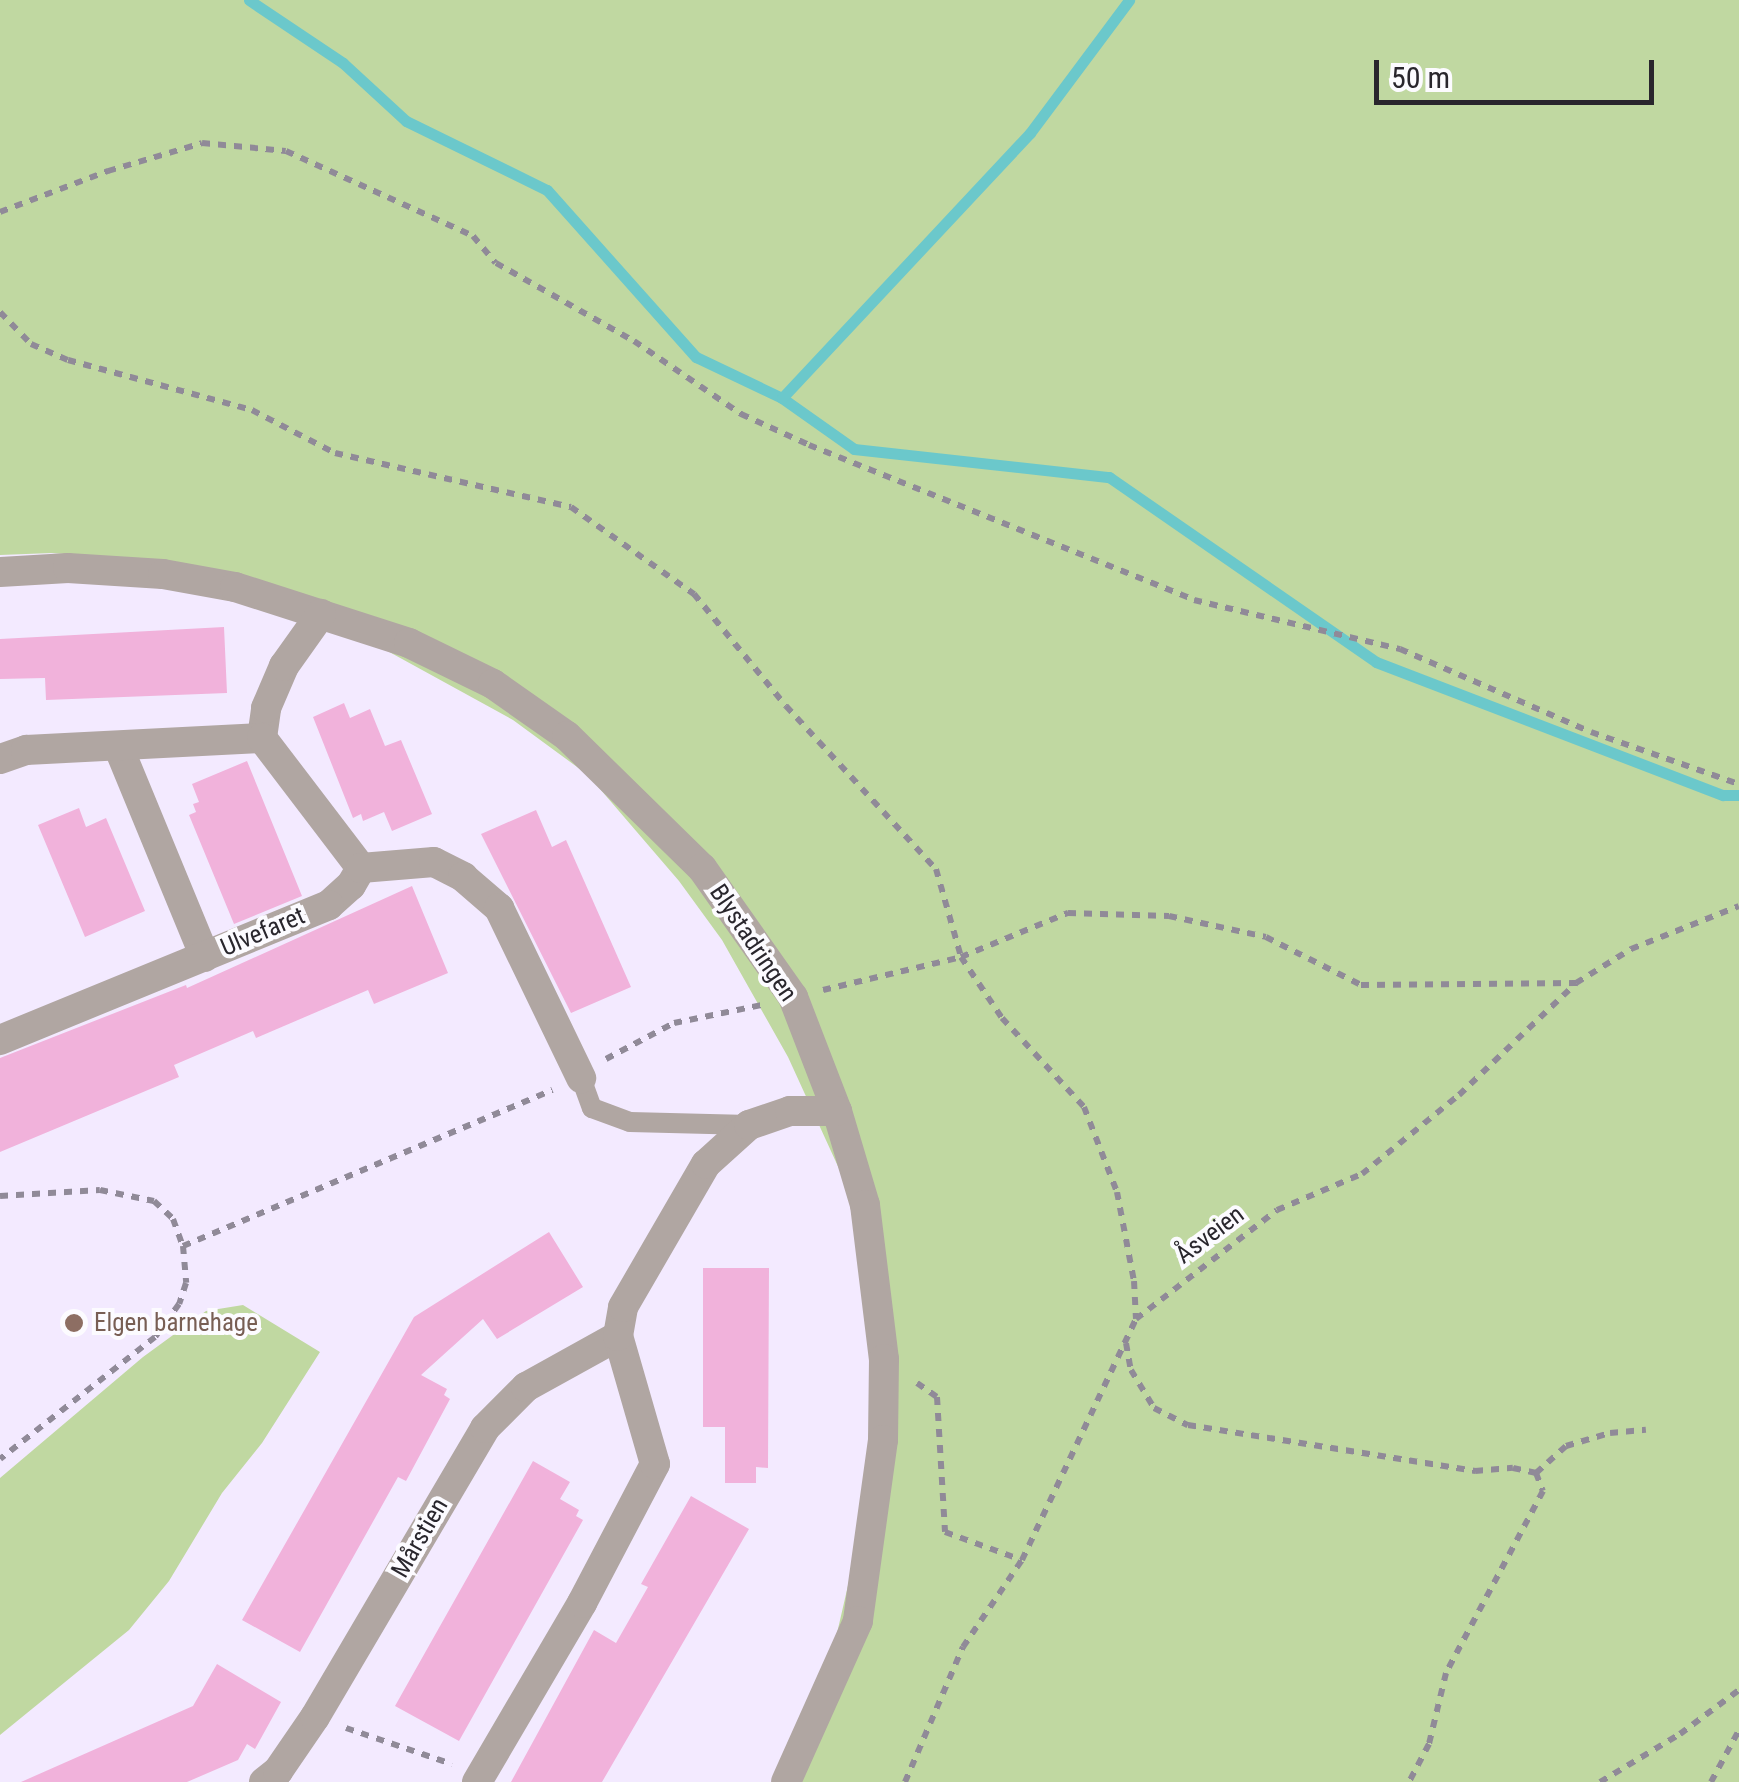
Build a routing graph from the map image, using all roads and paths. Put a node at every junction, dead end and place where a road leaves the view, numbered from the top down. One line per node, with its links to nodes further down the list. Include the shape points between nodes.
1 (0, 212): 8 (path, via 202,143 286,151 472,236 496,263 634,342 741,414 809,445 1194,600 1400,649 1591,732)
2 (0, 312): 12 (path, via 31,344 68,360 252,410 335,452 571,507 694,594 786,706 936,868)
3 (0, 572): 4 (street, Blystadringen, via 163,574 235,586)
4 (321, 614): 5 (street, via 284,666); 14 (street, Blystadringen, via 409,642 492,684 567,736 702,868)
5 (262, 738): 6 (street); 9 (street)
6 (118, 746): 7 (street, via 26,750); 11 (street)
7 (0, 759)
8 (1739, 784)
9 (361, 868): 11 (street, Ulvefaret, via 329,905); 16 (street, via 434,862 499,908)
10 (1739, 906): 13 (path, Åsveien, via 1632,950)
11 (204, 956): 15 (street, Ulvefaret)
12 (962, 956): 13 (path, via 1068,913 1169,916 1266,936 1361,985); 14 (path); 21 (path, via 1002,1018 1084,1107 1117,1192)
13 (1576, 983): 21 (path, Åsveien, via 1459,1095 1362,1174 1277,1210)
14 (794, 997): 16 (path, via 674,1023 620,1049); 17 (street, Blystadringen)
15 (0, 1040)
16 (581, 1078): 18 (lane, via 592,1108 630,1122); 20 (path)
17 (837, 1111): 18 (street, via 790,1111); 24 (street, Blystadringen, via 864,1205)
18 (750, 1125): 22 (street, via 706,1164 624,1307)
19 (0, 1196): 20 (path, via 132,1193 163,1207)
20 (183, 1246): 26 (path, via 186,1282 155,1338)
21 (1136, 1319): 23 (path, Åsveien)
22 (618, 1336): 30 (street, Mårstien, via 526,1387 485,1428); 32 (street, via 655,1464)
23 (1126, 1341): 27 (path, via 1131,1370 1154,1408 1188,1425 1476,1471); 28 (path, Åsveien)
24 (884, 1360): 28 (path, via 937,1397 945,1532); 34 (street, Blystadringen, via 884,1440 858,1621)
25 (1646, 1430): 27 (path, via 1566,1446)
26 (0, 1458)
27 (1536, 1473): 36 (path, via 1544,1491 1446,1673 1429,1744)
28 (1022, 1560): 35 (path, Åsveien, via 963,1647)
29 (1739, 1690): 37 (path)
30 (316, 1718): 32 (path); 33 (street, Mårstien)
31 (1739, 1730): 38 (path)
32 (479, 1778)
33 (264, 1782)
34 (786, 1782)
35 (905, 1782)
36 (1409, 1782)
37 (1600, 1782)
38 (1711, 1782)

